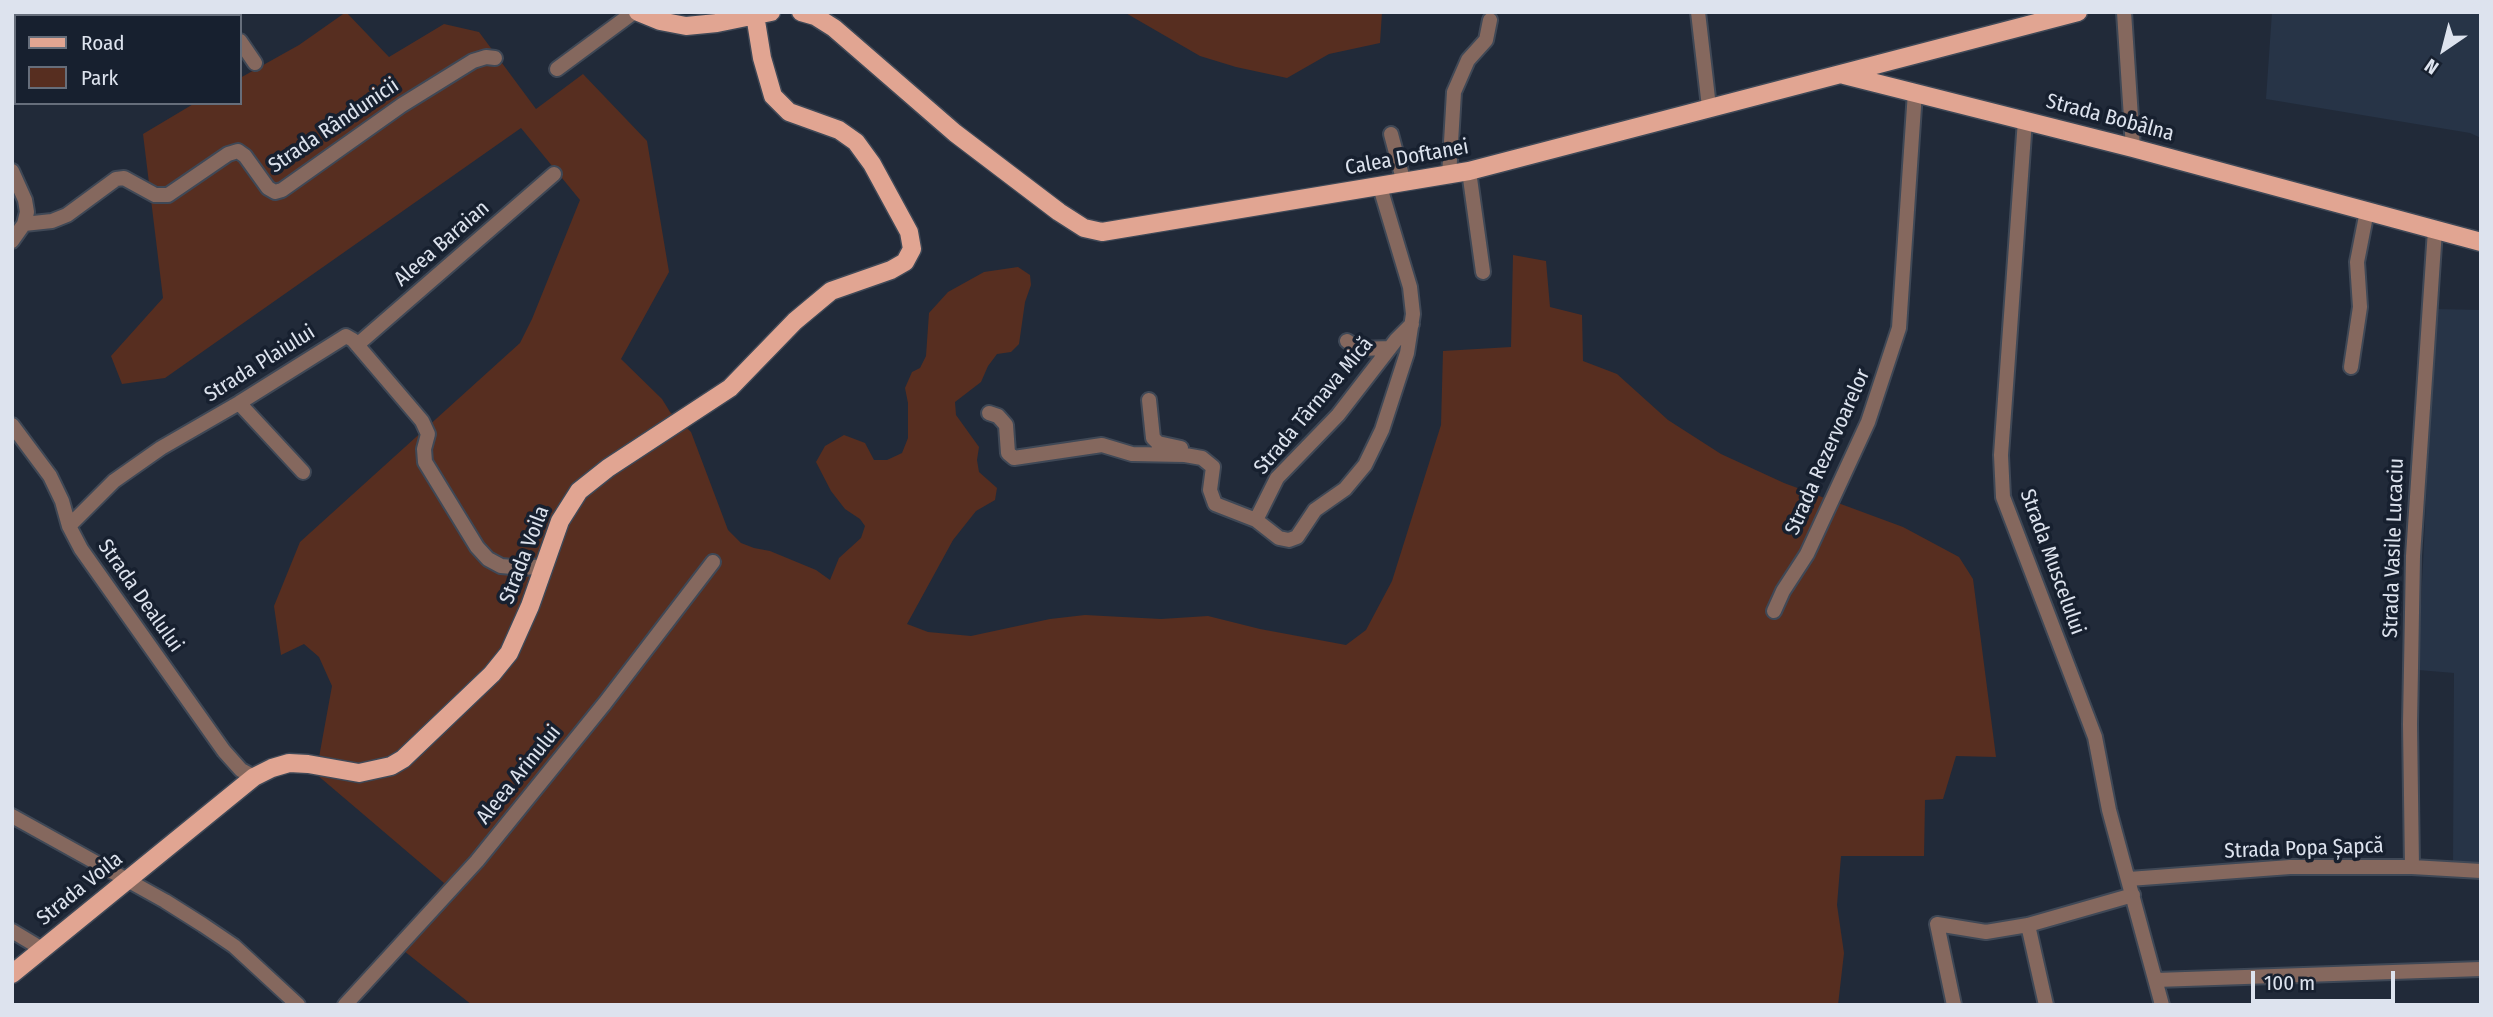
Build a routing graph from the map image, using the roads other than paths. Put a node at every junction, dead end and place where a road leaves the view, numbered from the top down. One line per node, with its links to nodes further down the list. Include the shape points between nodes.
1 (636, 12): 6 (main road, via 686,26); 11 (street)
2 (801, 12): 23 (main road, Calea Doftanei, via 834,28 955,133 1084,228 1118,231)
3 (1698, 12): 14 (street)
4 (2078, 12): 12 (main road, Calea Doftanei)
5 (2124, 12): 17 (street)
6 (763, 14): 44 (main road, Strada Voila, via 762,58 773,96 789,112 839,130 856,142 897,207 912,249 899,267 825,296 730,388 579,491 564,511)
7 (1490, 20): 21 (street, via 1486,40 1468,60 1454,92)
8 (242, 44): 10 (street)
9 (495, 58): 25 (street, Strada Rândunicii, via 473,61 282,190 268,188 238,151 168,195 155,195 124,178 116,179 67,215)
10 (255, 63)
11 (557, 69)
12 (1841, 74): 13 (main road, Strada Bobâlna); 14 (main road, Calea Doftanei)
13 (1915, 92): 15 (main road, Strada Bobâlna); 45 (street, Strada Rezervoarelor, via 1899,328 1868,422 1807,554)
14 (1709, 107): 19 (main road, Calea Doftanei)
15 (2025, 120): 17 (main road, Strada Bobâlna); 50 (street, Strada Muscelului, via 2001,455 2003,497 2095,737)
16 (1391, 134): 22 (street)
17 (2133, 148): 24 (main road, Strada Bobâlna)
18 (12, 171): 25 (street, via 25,200)
19 (1469, 171): 21 (main road, Calea Doftanei); 29 (street)
20 (554, 174): 32 (street, Aleea Baraian)
21 (1448, 176): 22 (main road, Calea Doftanei)
22 (1404, 183): 23 (main road, Calea Doftanei)
23 (1380, 187): 30 (street, via 1410,287)
24 (2367, 211): 26 (main road, Strada Bobâlna); 34 (street, via 2357,262 2360,307)
25 (24, 224): 27 (street)
26 (2435, 230): 28 (main road, Strada Bobâlna); 48 (street, Strada Vasile Lucaciu, via 2413,556)
27 (12, 241)
28 (2481, 242)
29 (1483, 272)
30 (1412, 324): 33 (street, Strada Târnava Mică); 41 (street, via 1382,430 1356,478 1315,510 1297,537 1279,538)
31 (1347, 341): 33 (street, via 1359,349)
32 (356, 345): 36 (street, Strada Plaiului, via 350,338 342,338); 44 (street, via 422,421 428,434 425,462 477,547 501,566)
33 (1390, 348): 41 (street, Strada Târnava Mică, via 1338,415 1277,478)
34 (2351, 367)
35 (1149, 400): 39 (street, via 1153,438)
36 (239, 403): 40 (street); 42 (street, Strada Plaiului, via 114,481)
37 (989, 413): 39 (street, via 1006,425 1008,453 1014,458 1102,445 1132,454)
38 (12, 425): 42 (street, Strada Dealului, via 50,476)
39 (1202, 458): 41 (street, via 1213,467 1210,490 1215,504)
40 (303, 472)
41 (1256, 520)
42 (69, 526): 46 (street, Strada Dealului, via 224,751)
43 (713, 562): 60 (street, Aleea Arinului, via 477,861)
44 (543, 566): 46 (main road, Strada Voila, via 509,653 403,759 359,773 289,763)
45 (1774, 611)
46 (254, 777): 51 (main road, Strada Voila)
47 (12, 816): 51 (street)
48 (2412, 867): 49 (street, Strada Popa Șapcă); 50 (street, Strada Popa Șapcă, via 2290,867)
49 (2481, 871)
50 (2129, 879): 52 (street, Strada Muscelului)
51 (127, 880): 55 (main road, Strada Voila); 59 (street, via 234,946)
52 (2133, 895): 53 (street); 58 (street, Strada Muscelului)
53 (2028, 925): 61 (street, via 1986,932 1937,924); 62 (street)
54 (12, 931): 55 (street)
55 (42, 949): 57 (main road, Strada Voila)
56 (2481, 968): 58 (street)
57 (12, 974)
58 (2156, 980): 63 (street, Strada Muscelului)
59 (298, 1005)
60 (345, 1005)
61 (1954, 1005)
62 (2046, 1005)
63 (2162, 1005)

